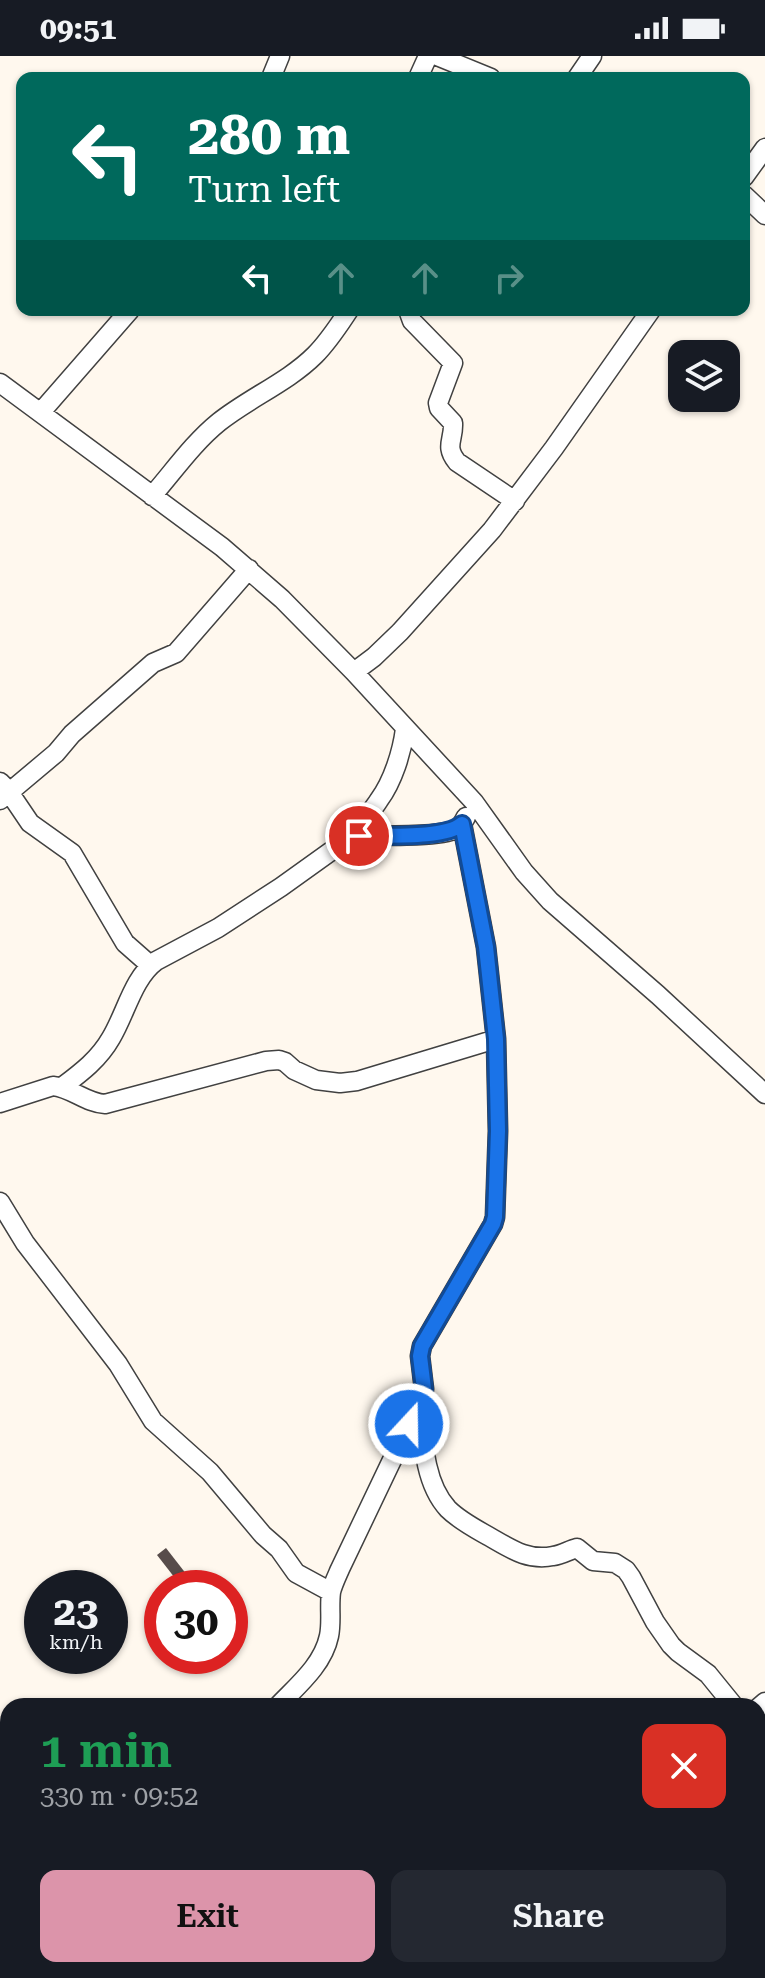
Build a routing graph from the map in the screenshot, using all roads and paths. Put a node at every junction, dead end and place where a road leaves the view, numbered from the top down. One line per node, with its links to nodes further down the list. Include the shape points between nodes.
1 (437, 56): 2 (street)
2 (476, 72)
3 (765, 148): 4 (street)
4 (750, 169)
5 (750, 201): 6 (street)
6 (765, 215)
7 (125, 316): 12 (street)
8 (345, 316): 13 (street, via 315,355 216,425)
9 (410, 316): 14 (street, via 453,363 438,403 453,423 453,457)
10 (647, 316): 14 (street)
11 (0, 383): 12 (street)
12 (41, 412): 13 (street)
13 (152, 496): 15 (street)
14 (515, 501): 16 (street, via 400,632)
15 (249, 569): 16 (street); 18 (street, via 176,653 153,663 56,753)
16 (354, 672): 17 (street)
17 (405, 729): 19 (street); 21 (street, via 385,791)
18 (3, 792): 22 (street, via 30,823 72,853 125,943)
19 (474, 802): 20 (street); 25 (street, via 550,901)
20 (462, 824): 21 (street, via 443,833); 23 (street, via 486,947)
21 (354, 837): 22 (street, via 218,928)
22 (150, 965): 24 (street, via 102,1053)
23 (496, 1039): 24 (street, via 340,1083 316,1080 279,1060 105,1104); 28 (street, via 495,1217 420,1351)
24 (62, 1087): 26 (street)
25 (765, 1094)
26 (0, 1103)
27 (0, 1202): 29 (street, via 153,1421 210,1472 296,1573)
28 (420, 1402): 29 (street); 31 (street, via 430,1474 448,1509 520,1554 552,1557 577,1548 593,1561 620,1565 671,1645 708,1674)
29 (331, 1592): 30 (street, via 326,1647)
30 (285, 1698)
31 (728, 1698)

